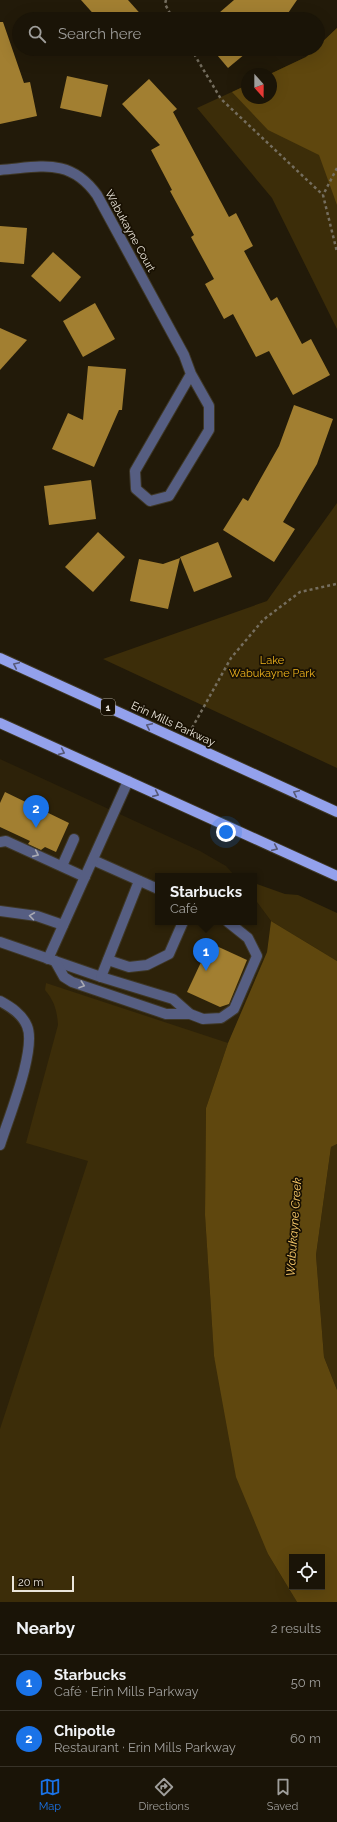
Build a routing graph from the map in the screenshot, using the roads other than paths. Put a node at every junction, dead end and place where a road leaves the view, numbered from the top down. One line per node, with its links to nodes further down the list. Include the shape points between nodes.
1 (0, 170): 2 (street, Wabukayne Court, via 51,166 65,168 89,183 184,355)
2 (191, 374): 2 (street, Wabukayne Court, via 135,471 136,489 150,501 169,496 209,430 209,406)
3 (0, 658): 6 (main road, Erin Mills Parkway / 1, one-way to 3)
4 (0, 723): 5 (main road, one-way to 5)
5 (128, 781): 9 (street); 12 (main road, one-way to 12)
6 (337, 812)
7 (74, 839): 10 (street)
8 (0, 842): 10 (street, one-way to 10, via 6,841)
9 (93, 860): 11 (street); 13 (street)
10 (62, 866): 11 (street)
11 (85, 876): 16 (street)
12 (337, 876)
13 (139, 881): 14 (street); 21 (street)
14 (155, 888)
15 (0, 911): 16 (street, one-way to 15, via 37,916)
16 (63, 925): 20 (street)
17 (182, 925): 21 (street, via 169,954 147,965 129,968)
18 (232, 925): 24 (street, via 248,938 257,956 234,1009 221,1018 203,1019)
19 (0, 942): 20 (street)
20 (51, 960): 22 (street); 24 (street, one-way to 24, via 64,977 72,982 166,1014)
21 (108, 960): 22 (street)
22 (101, 977): 24 (street, via 173,999)
23 (0, 1001): 25 (street, via 16,1011 27,1026 30,1040 27,1058)
24 (190, 1014)
25 (0, 1145)

